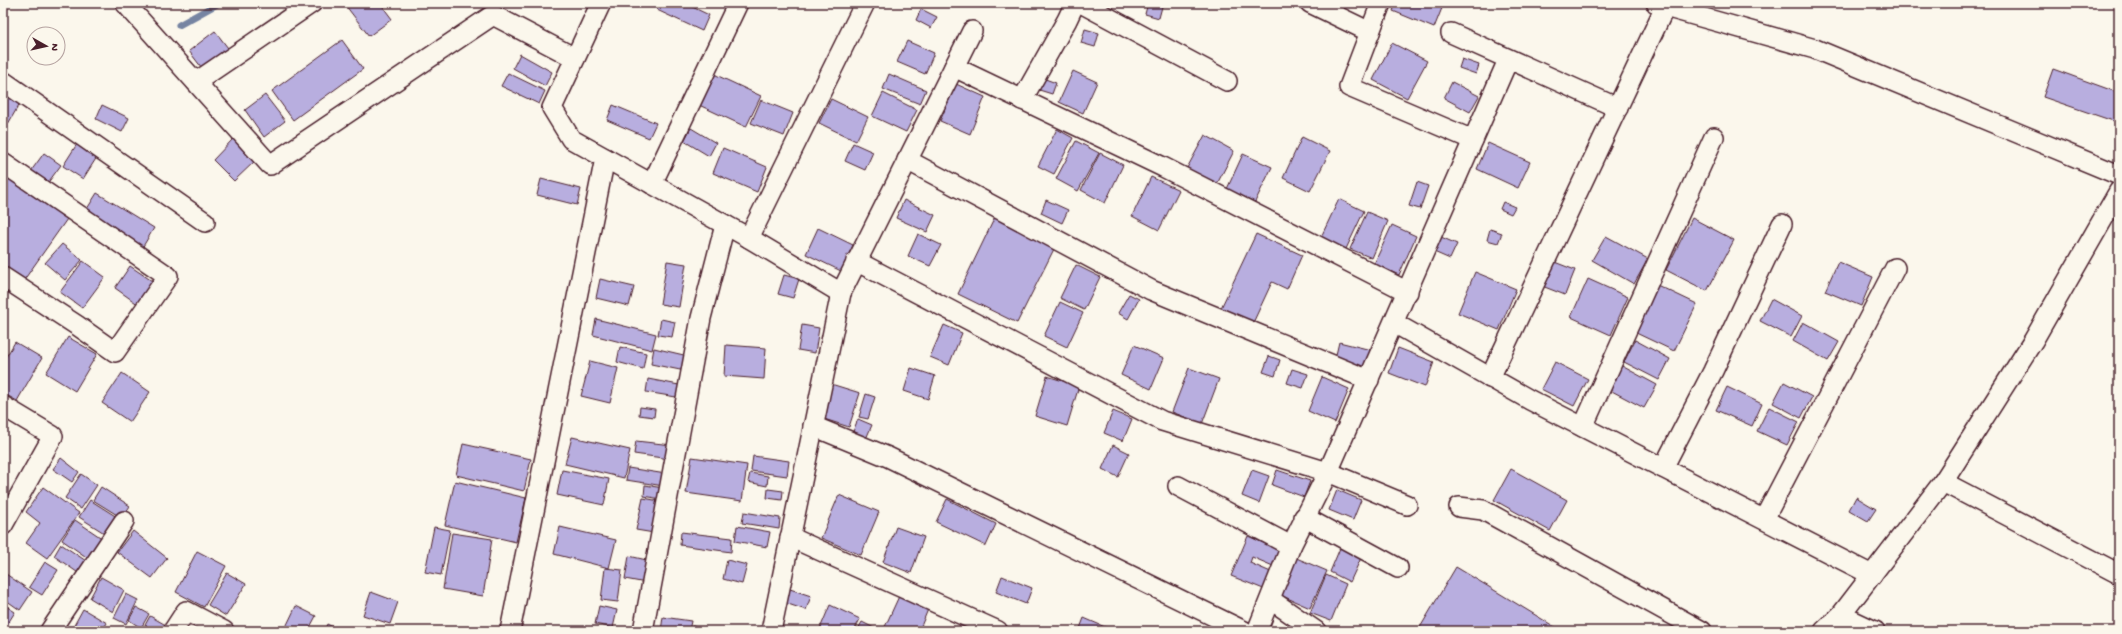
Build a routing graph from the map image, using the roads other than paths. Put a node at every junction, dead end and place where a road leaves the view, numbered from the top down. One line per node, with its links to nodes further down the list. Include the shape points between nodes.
1 (125, 3): 19 (street)
2 (312, 3): 19 (street)
3 (601, 3): 14 (street)
4 (738, 3): 28 (street)
5 (865, 3): 33 (street)
6 (1075, 3): 20 (street)
7 (1081, 3): 18 (street)
8 (1310, 3): 12 (street)
9 (1381, 3): 12 (street)
10 (1661, 5): 21 (street); 27 (street, via 1815,50)
11 (972, 31): 16 (street)
12 (1370, 32): 23 (street, via 1349,87)
13 (1451, 33): 15 (street)
14 (575, 58): 19 (street, via 492,15 270,165); 24 (street, via 552,108 571,139)
15 (1508, 60): 21 (street); 23 (street)
16 (954, 67): 20 (street); 25 (street)
17 (3, 81): 30 (street)
18 (1227, 81)
19 (196, 82)
20 (1022, 100): 37 (street, via 1163,167)
21 (1618, 108): 40 (street)
22 (1714, 137): 44 (street)
23 (1474, 140): 37 (street)
24 (605, 158): 28 (street); 65 (street)
25 (907, 160): 34 (street); 41 (street, via 1152,290)
26 (3, 163): 36 (street, via 168,276 114,352)
27 (2119, 175)
28 (652, 184): 32 (street)
29 (2119, 192): 47 (street, via 2034,341)
30 (205, 222)
31 (1782, 224): 45 (street, via 1713,371)
32 (725, 225): 33 (street); 66 (street, via 701,318)
33 (749, 238): 38 (street)
34 (856, 261): 38 (street); 46 (street, via 1162,421)
35 (1895, 268): 52 (street)
36 (3, 277)
37 (1408, 292): 39 (street)
38 (840, 293): 43 (street)
39 (1394, 323): 40 (street); 41 (street)
40 (1490, 378): 44 (street)
41 (1369, 380): 46 (street)
42 (3, 406): 54 (street, via 53,436)
43 (813, 426): 55 (street); 69 (street, via 888,457)
44 (1583, 428): 45 (street)
45 (1663, 468): 52 (street)
46 (1328, 472): 49 (street); 51 (street)
47 (1943, 482): 58 (street); 59 (street)
48 (1178, 486): 56 (street)
49 (1407, 505)
50 (1459, 507): 72 (street, via 1483,510)
51 (1304, 517): 56 (street); 57 (street)
52 (1764, 519): 58 (street)
53 (124, 521): 62 (street)
54 (3, 525)
55 (790, 537): 67 (street); 68 (street)
56 (1291, 546): 60 (street)
57 (1398, 568)
58 (1872, 574): 61 (street)
59 (2119, 574)
60 (1271, 600): 70 (street); 71 (street)
61 (1841, 614): 73 (street); 74 (street)
62 (50, 631)
63 (173, 631): 64 (street, via 186,611)
64 (224, 631)
65 (510, 631)
66 (643, 631)
67 (771, 631)
68 (998, 631)
69 (1244, 631)
70 (1258, 631)
71 (1316, 631)
72 (1702, 631)
73 (1824, 631)
74 (1875, 631)

